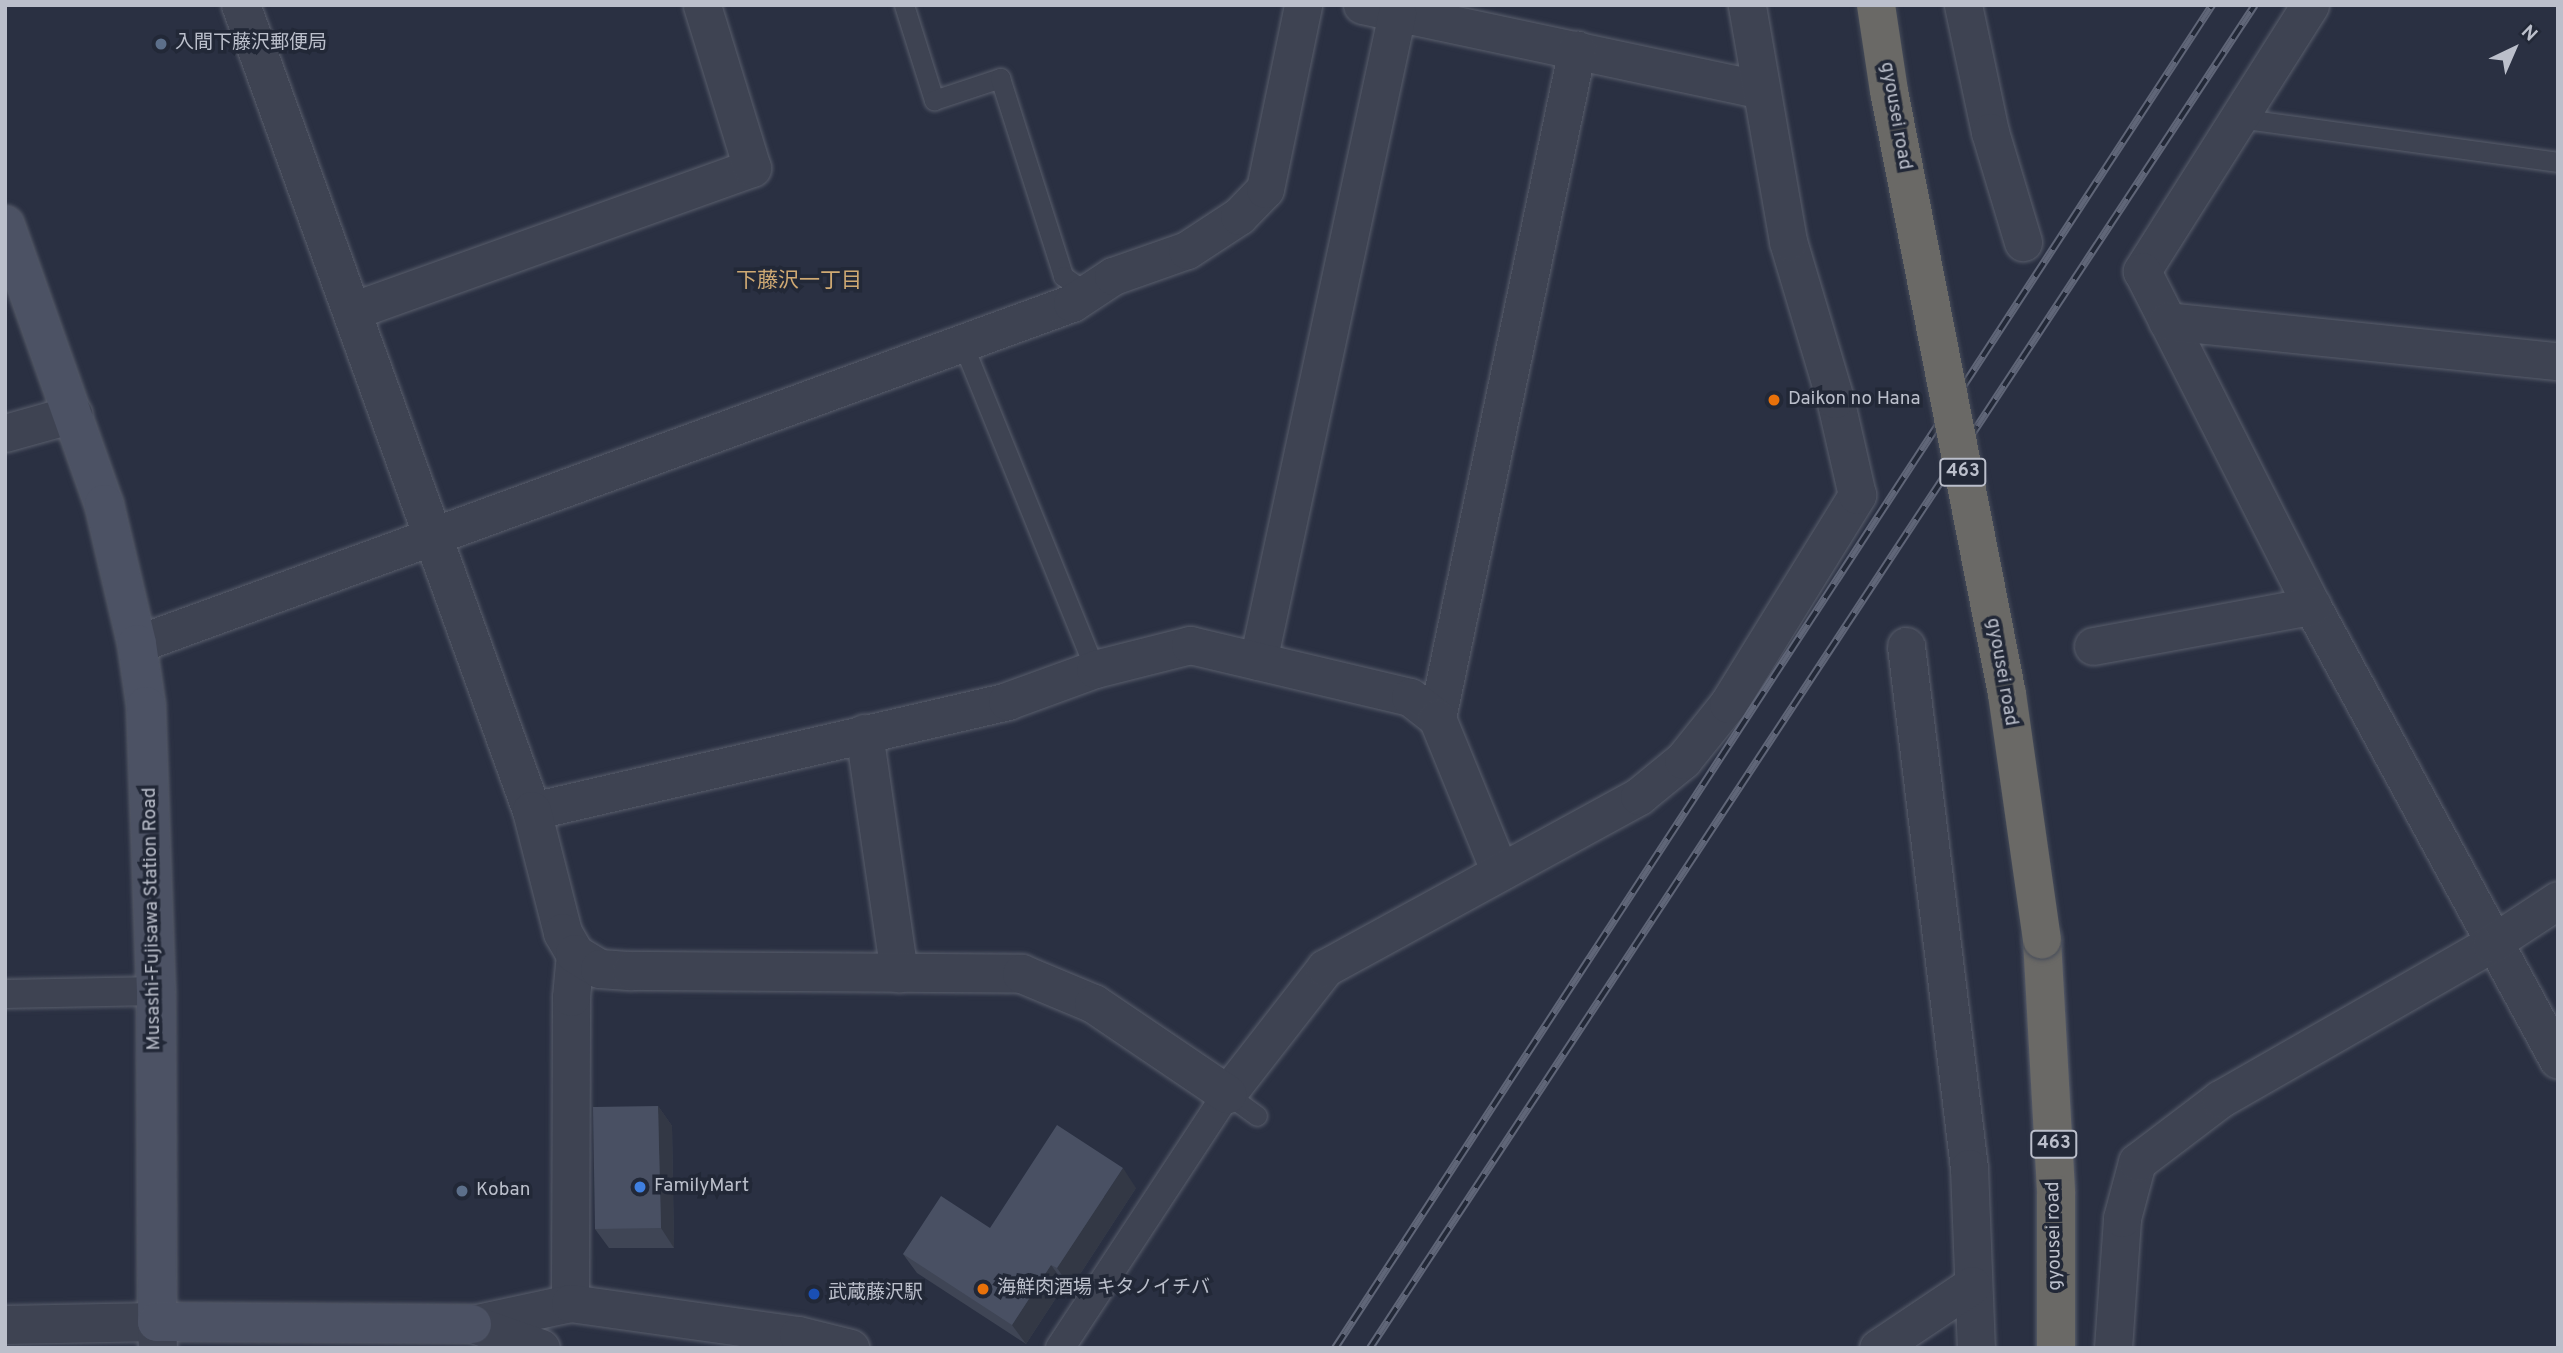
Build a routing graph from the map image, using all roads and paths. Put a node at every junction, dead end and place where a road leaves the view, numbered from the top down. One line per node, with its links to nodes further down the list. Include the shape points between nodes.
1 (241, 5): 18 (street)
2 (702, 5): 18 (street, via 752,168)
3 (904, 5): 17 (lane, via 934,100 1000,78 1063,276)
4 (1303, 5): 17 (street, via 1265,189 1239,216 1187,250 1113,276)
5 (1362, 5): 10 (street)
6 (1746, 5): 12 (street)
7 (1876, 5): 54 (highway, gyousei road / 463, bridge, via 2007,694 2042,940 2056,1194)
8 (1963, 5): 16 (street, via 1990,132)
9 (2310, 5): 13 (street)
10 (1397, 12): 11 (street); 29 (street)
11 (1577, 48): 12 (street); 31 (street)
12 (1761, 90): 34 (street, via 1788,240 1835,399 1857,495 1728,704 1683,760 1639,796)
13 (2237, 118): 14 (lane); 19 (street, via 2142,271)
14 (2558, 162)
15 (5, 225): 22 (main road, Musashi-Fujisawa Station Road)
16 (2023, 242)
17 (1087, 293): 20 (street, via 1072,303)
18 (352, 311): 24 (street)
19 (2167, 321): 21 (street); 25 (street)
20 (962, 342): 24 (street); 30 (lane)
21 (2557, 360)
22 (73, 414): 23 (street); 26 (main road, Musashi-Fujisawa Station Road, via 104,504)
23 (5, 433)
24 (433, 536): 26 (street); 33 (street)
25 (2312, 606): 28 (street); 36 (street)
26 (137, 644): 39 (main road, Musashi-Fujisawa Station Road, via 151,789)
27 (1906, 646): 43 (street, via 1969,1168)
28 (2093, 646)
29 (1258, 661): 30 (street, via 1190,645); 31 (street, via 1410,696)
30 (1095, 669): 32 (street, via 1007,701)
31 (1437, 718): 34 (street)
32 (864, 733): 33 (street); 38 (street)
33 (533, 811): 37 (street, via 564,933)
34 (1500, 872): 42 (street, via 1325,968)
35 (2558, 900): 36 (street)
36 (2491, 944): 41 (street); 55 (street, via 2220,1099 2137,1162 2122,1218)
37 (575, 954): 38 (street, via 600,969); 44 (street, via 570,996)
38 (899, 973): 42 (street, via 1022,974 1061,987 1094,1004)
39 (156, 991): 40 (street); 47 (main road, Musashi-Fujisawa Station Road)
40 (5, 995)
41 (2558, 1060)
42 (1242, 1105): 51 (street)
43 (1972, 1285): 52 (street); 53 (street)
44 (570, 1303): 45 (street); 48 (street)
45 (472, 1324): 47 (main road); 50 (street)
46 (5, 1325): 47 (street)
47 (158, 1335)
48 (793, 1341): 49 (street)
49 (842, 1346)
50 (541, 1348)
51 (1060, 1348)
52 (1878, 1348)
53 (1976, 1348)
54 (2056, 1348)
55 (2113, 1348)

